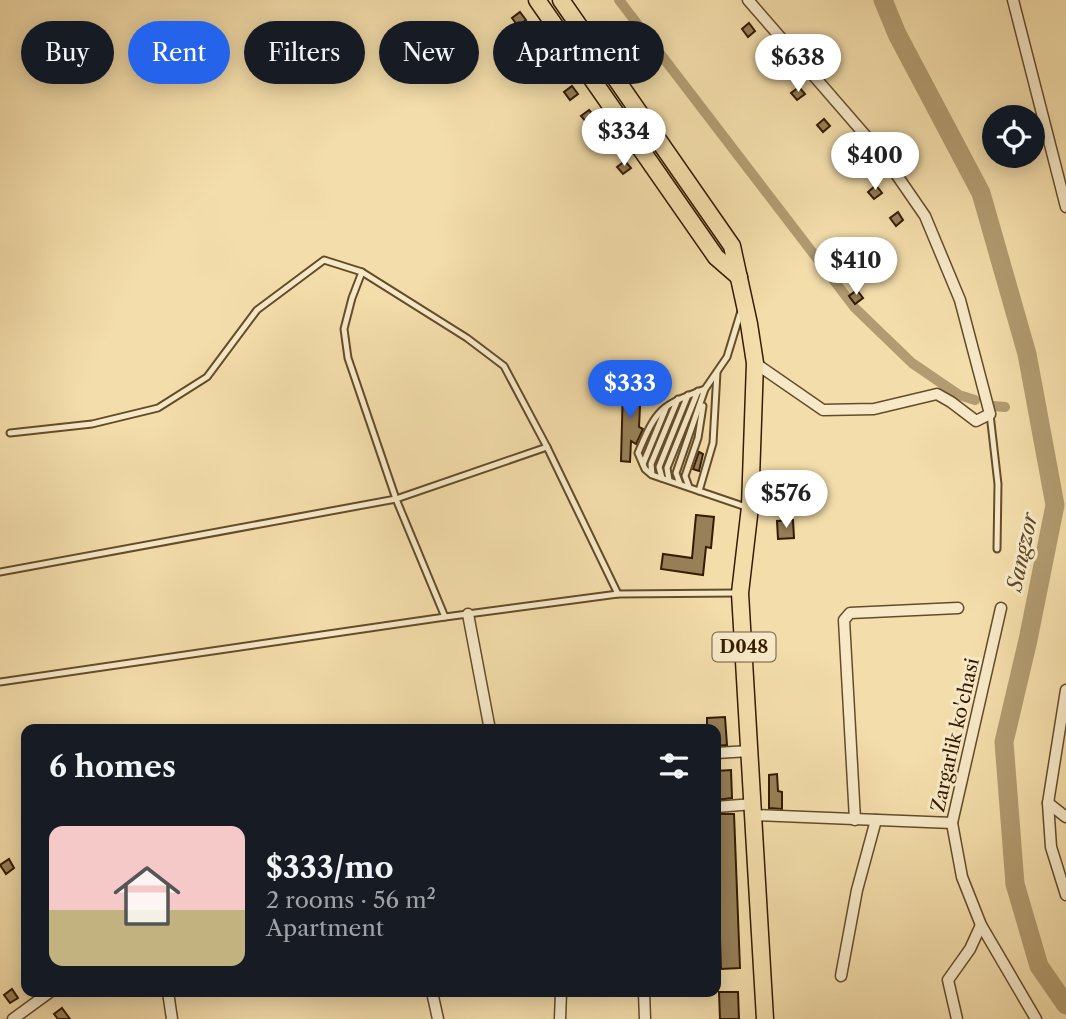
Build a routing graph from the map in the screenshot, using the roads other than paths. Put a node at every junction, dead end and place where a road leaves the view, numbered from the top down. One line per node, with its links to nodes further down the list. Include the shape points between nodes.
1 (537, 0): 7 (main road, via 716,257)
2 (561, 0): 7 (main road, D048, via 732,246)
3 (748, 0): 15 (street, via 884,158 925,216 960,300)
4 (1013, 0): 5 (street)
5 (1066, 207)
6 (362, 272): 16 (lane, via 324,260 257,310 207,377 158,408 92,424); 17 (lane, via 504,366); 24 (lane, via 344,329 348,358)
7 (739, 277): 8 (main road, D048)
8 (744, 298): 9 (main road, D048); 10 (lane, via 727,357)
9 (755, 363): 15 (street, via 823,411 874,409 937,394 976,421); 25 (main road, D048)
10 (717, 372): 11 (lane); 23 (lane, via 713,443)
11 (705, 388): 12 (lane); 21 (lane, via 676,473); 22 (lane, via 698,438 685,475)
12 (698, 391): 13 (lane); 20 (lane, via 667,468)
13 (688, 395): 14 (lane); 19 (lane, via 659,467)
14 (678, 399): 18 (lane, via 651,464); 18 (lane, via 669,402 651,422 638,453)
15 (990, 414): 26 (lane, via 998,484)
16 (10, 433)
17 (547, 447): 24 (lane); 29 (lane)
18 (652, 475): 19 (lane)
19 (662, 478): 20 (lane)
20 (669, 480): 21 (lane)
21 (680, 484): 22 (lane)
22 (689, 487): 23 (lane)
23 (699, 491): 25 (lane)
24 (396, 499): 27 (lane); 33 (lane)
25 (750, 509): 28 (main road, D048)
26 (997, 549)
27 (0, 572)
28 (740, 593): 29 (lane); 37 (main road, D048)
29 (618, 594): 32 (lane)
30 (958, 608): 43 (street, via 850,613 844,620)
31 (1001, 608): 45 (street, Zargarlik ko'chasi)
32 (468, 614): 33 (lane); 36 (street)
33 (445, 617): 34 (lane)
34 (0, 682)
35 (1066, 690): 39 (street)
36 (490, 724)
37 (750, 751): 38 (street); 41 (main road, D048)
38 (721, 753)
39 (1048, 803): 42 (street); 46 (street, via 1051,847)
40 (721, 807): 41 (street)
41 (753, 810): 43 (street); 59 (main road, D048)
42 (1066, 817)
43 (855, 820): 44 (street)
44 (876, 820): 45 (street); 48 (street, via 856,890)
45 (952, 823): 47 (street, Zargarlik ko'chasi, via 962,877)
46 (1066, 895)
47 (981, 925): 60 (street, via 948,980); 61 (street, Zargarlik ko'chasi)
48 (841, 975)
49 (43, 997): 54 (street)
50 (169, 997): 55 (street)
51 (433, 997): 56 (street)
52 (562, 997): 57 (street)
53 (644, 997): 58 (street)
54 (13, 1019)
55 (172, 1019)
56 (439, 1019)
57 (560, 1019)
58 (645, 1019)
59 (765, 1019)
60 (957, 1019)
61 (1036, 1019)

